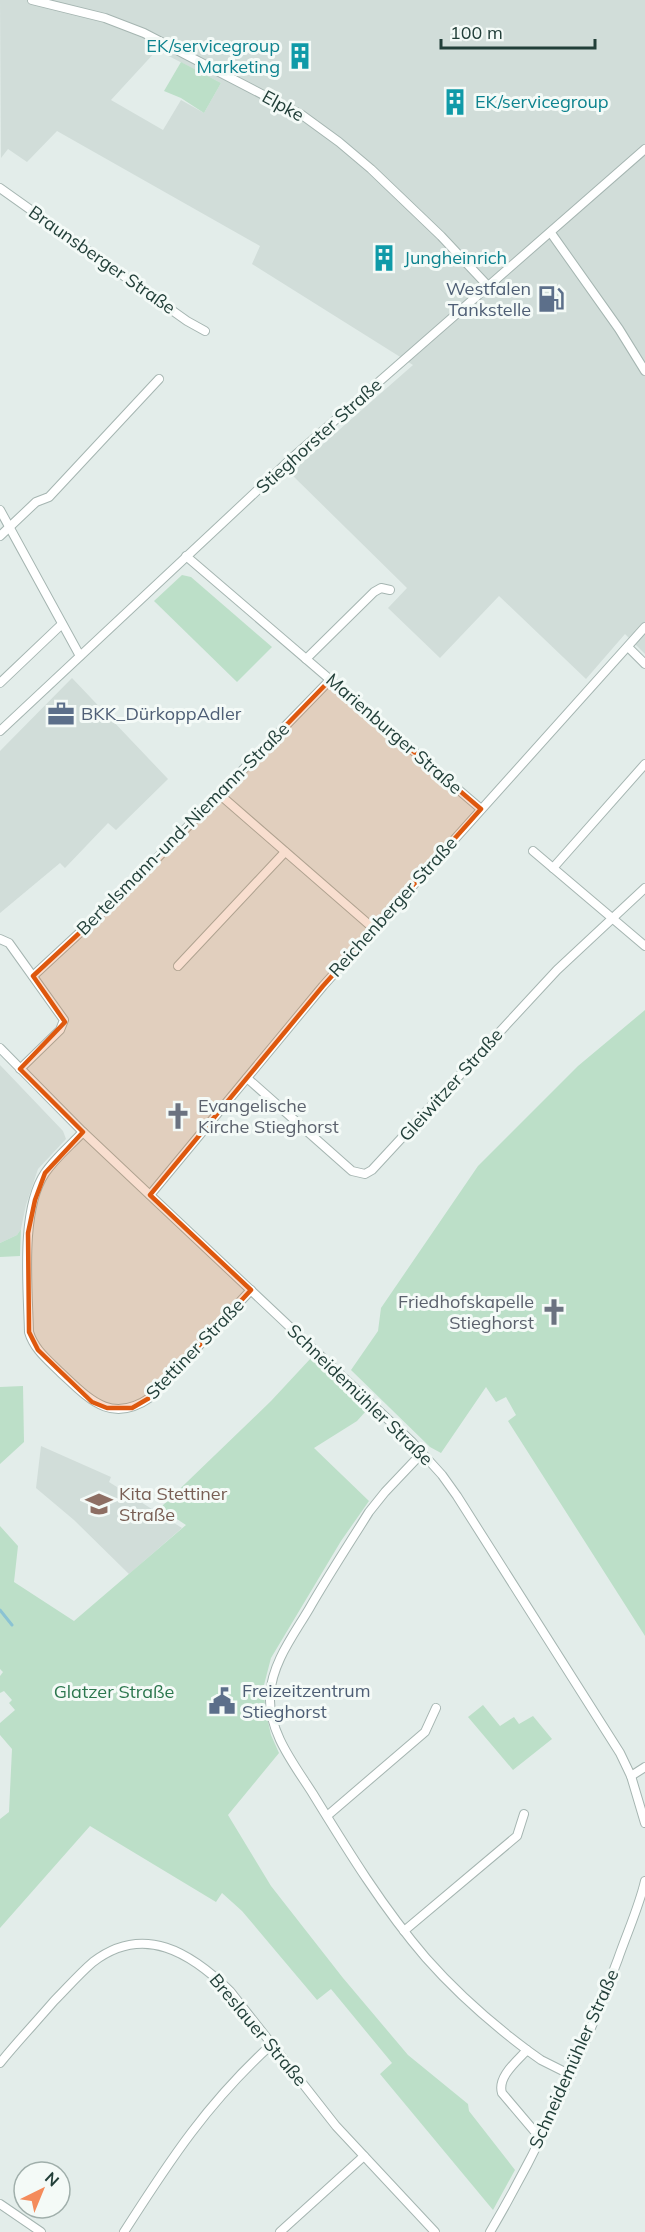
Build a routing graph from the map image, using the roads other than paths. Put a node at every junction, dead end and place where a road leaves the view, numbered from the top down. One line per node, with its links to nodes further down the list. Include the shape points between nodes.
1 (32, 0): 5 (street, Elpke, via 105,18 144,33 302,115 371,169)
2 (645, 149): 4 (street, Stieghorster Straße)
3 (0, 188): 6 (street, Braunsberger Straße)
4 (551, 233): 5 (street, Stieghorster Straße); 7 (street)
5 (488, 286): 12 (street, Stieghorster Straße)
6 (205, 331)
7 (645, 371)
8 (159, 379): 10 (street, via 49,497 36,502)
9 (0, 510): 10 (street)
10 (9, 529): 11 (street); 14 (street)
11 (0, 536)
12 (186, 556): 17 (street, Stieghorster Straße); 18 (street, Marienburger Straße)
13 (390, 590): 18 (street, via 381,588 374,592)
14 (62, 624): 17 (street); 21 (street)
15 (645, 627): 16 (street, Reichenberger Straße)
16 (628, 647): 19 (street); 25 (street, Reichenberger Straße)
17 (80, 656): 22 (street, Stieghorster Straße)
18 (306, 659): 20 (street, Marienburger Straße)
19 (645, 664)
20 (330, 680): 24 (street, Bertelsmann-und-Niemann-Straße); 25 (street, Marienburger Straße)
21 (0, 683)
22 (0, 731)
23 (645, 764): 28 (street)
24 (219, 794): 27 (street); 35 (street, Bertelsmann-und-Niemann-Straße, via 122,894)
25 (481, 809): 31 (street, Reichenberger Straße)
26 (533, 851): 28 (street)
27 (285, 852): 31 (street); 34 (street)
28 (554, 868): 30 (street)
29 (645, 888): 30 (street, Gleiwitzer Straße)
30 (613, 918): 33 (street); 38 (street, Gleiwitzer Straße, via 557,970 379,1164 365,1174 352,1171)
31 (373, 928): 38 (street, Reichenberger Straße)
32 (0, 939): 35 (street, via 9,943)
33 (645, 946)
34 (178, 966)
35 (33, 976): 37 (street, via 64,1020 60,1030)
36 (0, 1048): 37 (street, Schneidemühler Straße)
37 (20, 1069): 39 (street, Schneidemühler Straße)
38 (247, 1078): 40 (street, Reichenberger Straße)
39 (83, 1132): 40 (street, Schneidemühler Straße); 41 (street, Stettiner Straße, via 42,1180 29,1226 27,1275 31,1339 87,1398 114,1409 143,1403)
40 (150, 1195): 41 (street, Schneidemühler Straße)
41 (251, 1290): 42 (street, Schneidemühler Straße)
42 (422, 1453): 45 (street, Schneidemühler Straße, via 458,1496); 47 (street, via 369,1512 284,1650 272,1682 271,1712 278,1734)
43 (436, 1708): 47 (street, via 425,1732)
44 (645, 1767): 45 (street)
45 (631, 1776): 48 (street, Schneidemühler Straße)
46 (524, 1814): 50 (street, via 517,1836)
47 (327, 1816): 50 (street)
48 (645, 1823)
49 (645, 1881): 54 (street, Schneidemühler Straße, via 601,2005)
50 (404, 1931): 52 (street, via 446,1979)
51 (272, 2044): 53 (street, Breslauer Straße, via 211,1973 172,1948 132,1944 95,1961 79,1975); 56 (street, Breslauer Straße); 59 (street, via 227,2087 193,2128)
52 (527, 2050): 54 (street); 55 (street, via 502,2079 501,2090)
53 (0, 2063)
54 (571, 2075): 55 (street, Schneidemühler Straße)
55 (541, 2139): 62 (street, Schneidemühler Straße)
56 (364, 2156): 60 (street); 61 (street, Breslauer Straße)
57 (0, 2204): 58 (street)
58 (41, 2232)
59 (124, 2232)
60 (280, 2232)
61 (435, 2232)
62 (490, 2232)

